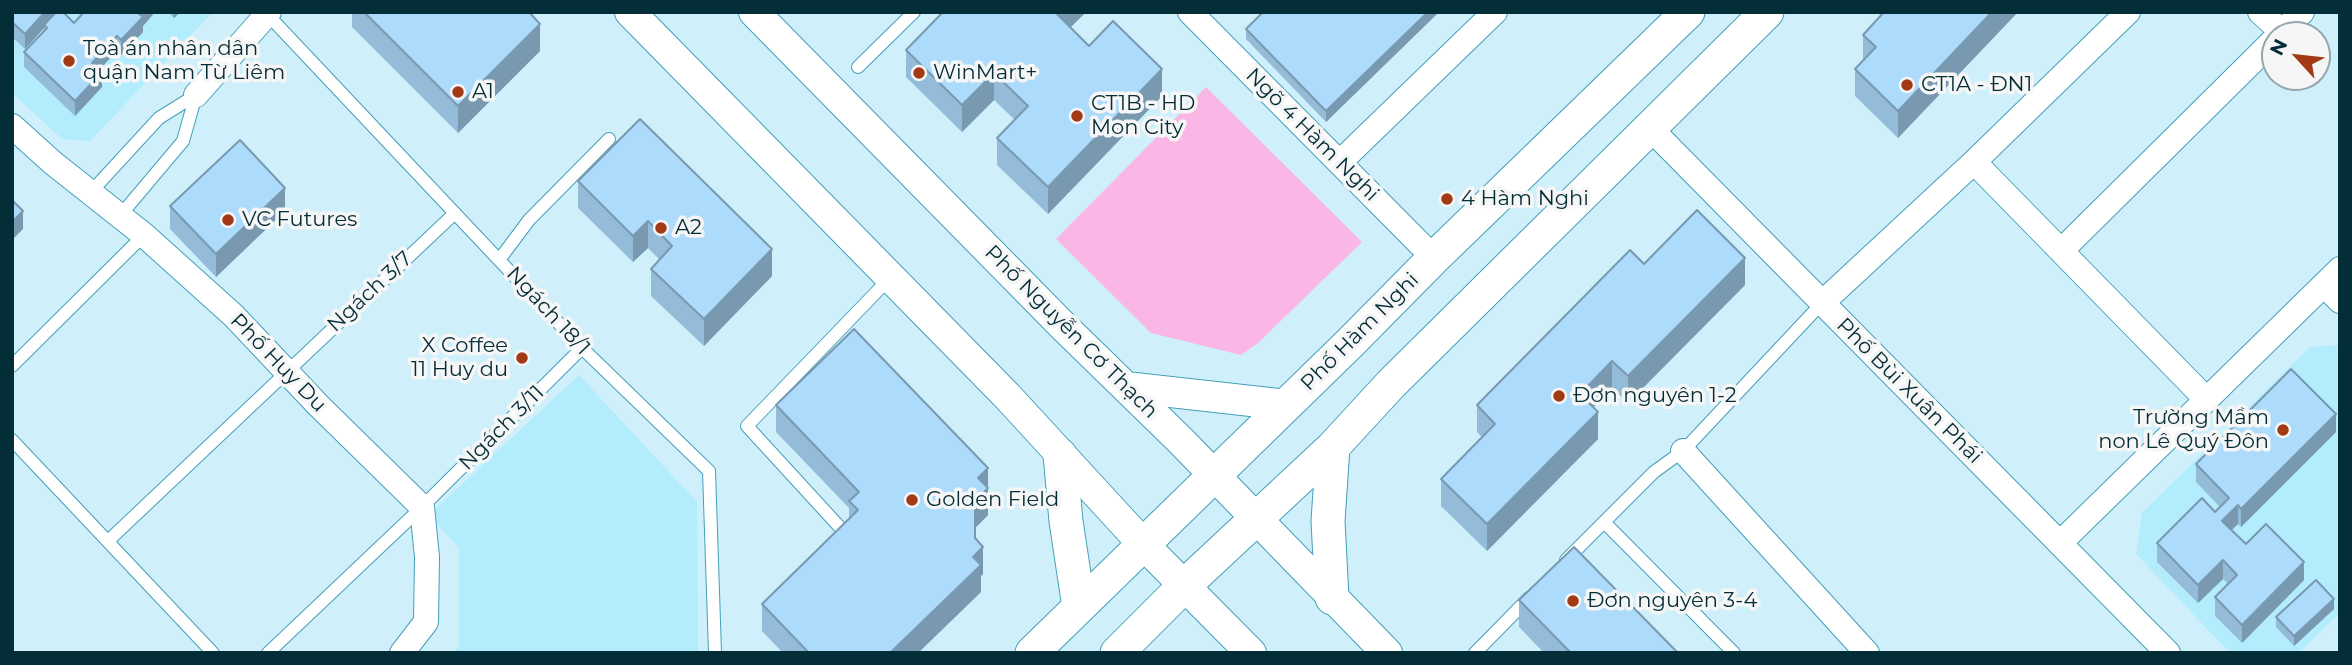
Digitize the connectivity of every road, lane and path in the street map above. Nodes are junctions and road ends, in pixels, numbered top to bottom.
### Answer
1 (630, 12) edge
2 (754, 12) edge
3 (914, 12) edge
4 (1495, 12) edge
5 (1688, 12) edge
6 (1767, 12) edge
7 (2127, 12) edge
8 (268, 13) edge
9 (1200, 16) edge
10 (2261, 52) edge
11 (858, 67) dead end
12 (196, 95) junction
13 (12, 126) edge
14 (1651, 129) junction
15 (609, 139) dead end
16 (1340, 162) junction
17 (1974, 162) junction
18 (90, 193) junction
19 (455, 213) junction
20 (119, 217) junction
21 (144, 235) junction
22 (2061, 251) junction
23 (1434, 258) junction
24 (499, 260) junction
25 (891, 278) junction
26 (2334, 285) edge
27 (1822, 303) junction
28 (582, 348) junction
29 (12, 366) edge
30 (286, 372) junction
31 (1126, 387) junction
32 (2206, 399) junction
33 (1287, 405) junction
34 (12, 440) edge
35 (1332, 447) junction
36 (1683, 451) junction
37 (1060, 455) junction
38 (1214, 475) junction
39 (422, 507) junction
40 (1256, 519) junction
41 (1604, 522) junction
42 (107, 541) junction
43 (2060, 543) junction
44 (1143, 544) junction
45 (827, 553) edge
46 (1558, 568) edge
47 (1184, 586) junction
48 (1540, 587) edge
49 (1332, 598) junction
50 (1079, 607) junction
51 (213, 653) edge
52 (268, 653) edge
53 (402, 653) edge
54 (715, 653) edge
55 (1032, 653) edge
56 (1117, 653) edge
57 (1251, 653) edge
58 (1387, 653) edge
59 (1475, 653) edge
60 (1734, 653) edge
61 (1867, 653) edge
62 (2168, 653) edge

1 - 25 street
2 - 31 street, Phố Nguyễn Cơ Thạch
3 - 11 lane
4 - 16 street
5 - 23 main road, Phố Hàm Nghi
6 - 14 main road
7 - 17 street
8 - 12 street
8 - 19 lane, Ngách 18/1
9 - 16 street, Ngõ 4 Hàm Nghi
10 - 22 street
12 - 18 lane
12 - 20 lane
13 - 18 street, Phố Huy Du
14 - 27 street, Phố Bùi Xuân Phái
14 - 35 main road
15 - 24 lane
16 - 23 street, Ngõ 4 Hàm Nghi
17 - 22 street
17 - 27 street
18 - 20 street, Phố Huy Du
19 - 24 lane, Ngách 18/1
19 - 30 lane, Ngách 3/7
20 - 21 street, Phố Huy Du
21 - 29 lane
21 - 30 street, Phố Huy Du
22 - 32 street
23 - 33 main road, Phố Hàm Nghi
24 - 28 lane, Ngách 18/1
25 - 37 street
25 - 45 lane
26 - 32 street
27 - 36 lane
27 - 43 street, Phố Bùi Xuân Phái
28 - 39 lane, Ngách 3/11
28 - 54 lane, Ngách 18/1
30 - 39 street, Phố Huy Du
30 - 42 lane, Ngách 3/7
31 - 33 street
31 - 38 street, Phố Nguyễn Cơ Thạch
32 - 43 street
33 - 38 main road, Phố Hàm Nghi
34 - 42 lane
35 - 40 main road
35 - 49 main road
36 - 41 lane
36 - 61 street
37 - 44 street
37 - 50 main road
38 - 40 street, Phố Nguyễn Cơ Thạch
38 - 44 main road, Phố Hàm Nghi
39 - 52 lane, Ngách 3/11
39 - 53 street
40 - 47 main road
40 - 49 street, Phố Nguyễn Cơ Thạch
41 - 46 lane
41 - 60 lane
42 - 51 lane
43 - 62 street, Phố Bùi Xuân Phái
44 - 47 street
44 - 50 main road, Phố Hàm Nghi
47 - 56 main road
47 - 57 street
48 - 59 lane
49 - 58 street, Phố Nguyễn Cơ Thạch
50 - 55 main road, Phố Hàm Nghi

